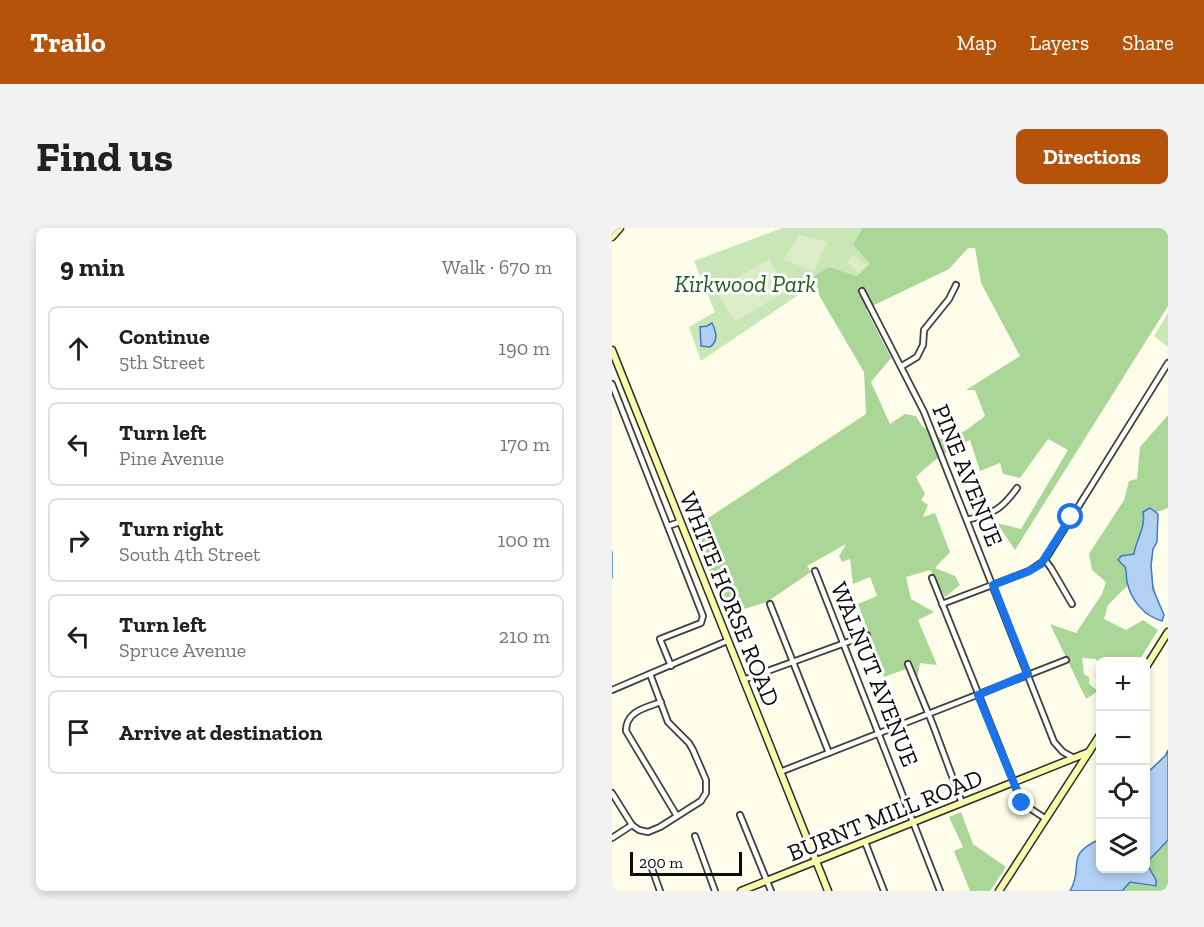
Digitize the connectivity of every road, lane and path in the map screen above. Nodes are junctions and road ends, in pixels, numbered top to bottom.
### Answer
1 (620, 228) edge
2 (612, 237) edge
3 (956, 285) dead end
4 (862, 291) dead end
5 (612, 350) edge
6 (1168, 363) edge
7 (902, 366) junction
8 (620, 370) junction
9 (612, 373) edge
10 (612, 384) edge
11 (1017, 488) dead end
12 (967, 520) junction
13 (680, 522) junction
14 (668, 526) junction
15 (1045, 560) junction
16 (815, 571) dead end
17 (932, 578) dead end
18 (993, 585) junction
19 (770, 604) dead end
20 (942, 604) junction
21 (1072, 604) dead end
22 (1168, 632) edge
23 (867, 635) dead end
24 (727, 641) junction
25 (843, 644) junction
26 (1066, 660) dead end
27 (1150, 661) edge
28 (794, 662) junction
29 (908, 664) dead end
30 (671, 666) junction
31 (650, 674) junction
32 (1028, 674) junction
33 (743, 680) junction
34 (612, 690) edge
35 (978, 695) junction
36 (661, 702) junction
37 (929, 714) junction
38 (880, 733) junction
39 (1096, 742) edge
40 (1089, 752) junction
41 (829, 753) junction
42 (1075, 758) junction
43 (780, 772) junction
44 (1012, 783) junction
45 (612, 793) edge
46 (962, 803) junction
47 (677, 816) junction
48 (740, 816) dead end
49 (1046, 819) junction
50 (914, 821) junction
51 (632, 825) junction
52 (695, 836) dead end
53 (612, 838) edge
54 (865, 842) junction
55 (816, 861) junction
56 (650, 863) dead end
57 (768, 881) junction
58 (660, 891) edge
59 (715, 891) edge
60 (741, 891) edge
61 (771, 891) edge
62 (828, 891) edge
63 (884, 891) edge
64 (940, 891) edge
65 (999, 891) edge

1 - 2 main road
3 - 7 street
4 - 7 street, PINE AVENUE
5 - 8 main road, WHITE HORSE ROAD
6 - 15 street
7 - 12 street, PINE AVENUE
8 - 9 street
8 - 13 main road, WHITE HORSE ROAD
10 - 14 street
11 - 12 street
12 - 18 street, PINE AVENUE
13 - 14 street
13 - 24 main road, WHITE HORSE ROAD
14 - 30 street
15 - 18 street
15 - 21 street
16 - 25 street, WALNUT AVENUE
17 - 20 street
18 - 20 street
18 - 32 street, PINE AVENUE
19 - 28 street
20 - 35 street
22 - 27 main road
23 - 25 street
24 - 30 street
24 - 33 main road, WHITE HORSE ROAD
25 - 28 street
25 - 38 street, WALNUT AVENUE
26 - 32 street
28 - 33 street
28 - 41 street
29 - 37 street
30 - 31 street
31 - 34 street
31 - 36 street
32 - 35 street
32 - 42 street, PINE AVENUE
33 - 43 main road, WHITE HORSE ROAD
35 - 37 street
35 - 44 street
36 - 47 street
36 - 47 street
37 - 38 street
37 - 46 street
38 - 41 street
38 - 50 street, WALNUT AVENUE
39 - 40 main road
40 - 42 main road, BURNT MILL ROAD
40 - 49 main road
41 - 43 street
42 - 44 main road, BURNT MILL ROAD
43 - 55 main road, WHITE HORSE ROAD
44 - 46 main road, BURNT MILL ROAD
44 - 49 street
45 - 51 street
46 - 50 main road, BURNT MILL ROAD
47 - 51 street
48 - 57 street
49 - 65 main road
50 - 54 main road, BURNT MILL ROAD
50 - 64 street, WALNUT AVENUE
51 - 53 street
52 - 59 street
54 - 55 main road, BURNT MILL ROAD
54 - 63 street
55 - 57 main road, BURNT MILL ROAD
55 - 62 main road, WHITE HORSE ROAD
56 - 58 street
57 - 60 main road, BURNT MILL ROAD
57 - 61 street

